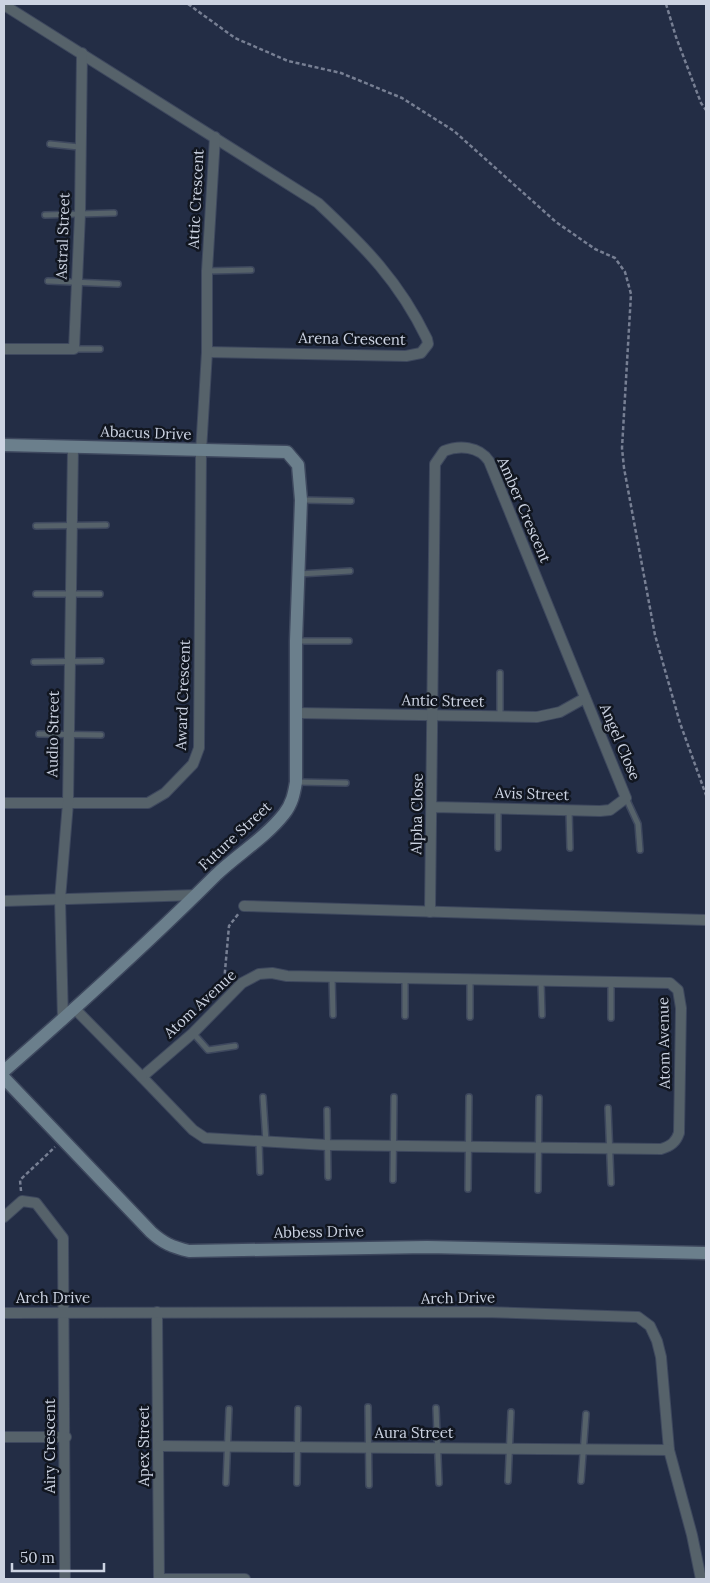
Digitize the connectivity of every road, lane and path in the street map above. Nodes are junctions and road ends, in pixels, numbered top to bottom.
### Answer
1 (188, 4) edge
2 (666, 4) edge
3 (4, 5) edge
4 (82, 53) junction
5 (706, 110) edge
6 (214, 136) junction
7 (50, 144) dead end
8 (79, 147) junction
9 (114, 213) dead end
10 (80, 214) junction
11 (44, 216) dead end
12 (251, 270) dead end
13 (207, 271) junction
14 (48, 282) dead end
15 (76, 282) junction
16 (118, 284) dead end
17 (4, 349) edge
18 (74, 349) junction
19 (100, 350) dead end
20 (207, 352) junction
21 (4, 445) edge
22 (73, 447) junction
23 (201, 451) junction
24 (287, 452) joint
25 (301, 500) junction
26 (351, 501) dead end
27 (73, 525) junction
28 (106, 525) dead end
29 (36, 526) dead end
30 (350, 571) dead end
31 (299, 574) junction
32 (36, 594) dead end
33 (100, 594) dead end
34 (70, 595) junction
35 (296, 640) junction
36 (349, 641) dead end
37 (101, 661) dead end
38 (34, 662) dead end
39 (69, 662) junction
40 (500, 673) dead end
41 (585, 698) junction
42 (296, 713) junction
43 (434, 716) junction
44 (500, 717) junction
45 (39, 734) dead end
46 (68, 734) junction
47 (101, 735) dead end
48 (296, 782) junction
49 (346, 783) dead end
50 (706, 795) edge
51 (626, 798) junction
52 (4, 803) edge
53 (68, 803) junction
54 (433, 807) junction
55 (498, 808) junction
56 (569, 810) junction
57 (498, 848) dead end
58 (570, 848) dead end
59 (640, 850) dead end
60 (197, 895) junction
61 (60, 899) junction
62 (4, 901) edge
63 (244, 906) joint
64 (430, 912) junction
65 (706, 920) edge
66 (332, 976) junction
67 (405, 979) junction
68 (470, 981) junction
69 (541, 982) junction
70 (611, 982) junction
71 (231, 994) junction
72 (75, 1009) junction
73 (542, 1015) dead end
74 (333, 1016) dead end
75 (405, 1016) dead end
76 (470, 1017) dead end
77 (611, 1018) dead end
78 (62, 1020) junction
79 (193, 1033) junction
80 (235, 1046) dead end
81 (4, 1071) edge
82 (142, 1077) junction
83 (4, 1078) edge
84 (263, 1097) dead end
85 (394, 1097) dead end
86 (469, 1097) dead end
87 (539, 1098) dead end
88 (608, 1108) dead end
89 (327, 1110) dead end
90 (63, 1139) junction
91 (262, 1142) junction
92 (394, 1144) junction
93 (327, 1145) junction
94 (468, 1146) junction
95 (538, 1147) junction
96 (608, 1147) junction
97 (260, 1172) dead end
98 (328, 1177) dead end
99 (393, 1180) dead end
100 (611, 1183) dead end
101 (468, 1189) dead end
102 (538, 1190) dead end
103 (22, 1201) junction
104 (4, 1218) edge
105 (706, 1253) edge
106 (4, 1312) edge
107 (157, 1312) junction
108 (65, 1313) junction
109 (368, 1408) dead end
110 (436, 1408) dead end
111 (229, 1409) dead end
112 (298, 1409) dead end
113 (510, 1412) dead end
114 (586, 1414) dead end
115 (4, 1437) edge
116 (66, 1437) junction
117 (159, 1446) junction
118 (297, 1447) junction
119 (226, 1448) junction
120 (368, 1448) junction
121 (438, 1448) junction
122 (509, 1448) junction
123 (583, 1450) junction
124 (669, 1450) junction
125 (508, 1481) dead end
126 (581, 1481) dead end
127 (226, 1483) dead end
128 (297, 1483) dead end
129 (439, 1483) dead end
130 (369, 1485) dead end
131 (65, 1579) edge
132 (159, 1579) edge
133 (245, 1579) edge
134 (701, 1579) edge

1 - 50 path
2 - 5 path
3 - 4 street, Attic Crescent
4 - 6 street, Attic Crescent
4 - 8 street, Astral Street
6 - 13 street, Attic Crescent
6 - 20 street, Arena Crescent
7 - 8 lane
8 - 10 street, Astral Street
9 - 10 lane
10 - 11 lane
10 - 15 street, Astral Street
12 - 13 lane
13 - 20 street, Attic Crescent
14 - 15 lane
15 - 16 lane
15 - 18 street, Astral Street
17 - 18 street
18 - 19 lane
20 - 23 street, Attic Crescent
21 - 22 street, Abacus Drive
22 - 23 street, Abacus Drive
22 - 27 street, Audio Street
23 - 24 street, Abacus Drive
23 - 53 street, Award Crescent
24 - 25 street, Future Street
25 - 26 lane
25 - 31 street, Future Street
27 - 28 lane
27 - 29 lane
27 - 34 street, Audio Street
30 - 31 lane
31 - 35 street, Future Street
32 - 34 lane
33 - 34 lane
34 - 39 street, Audio Street
35 - 36 lane
35 - 42 street, Future Street
37 - 39 lane
38 - 39 lane
39 - 46 street, Audio Street
40 - 44 lane
41 - 43 street, Amber Crescent
41 - 44 street, Antic Street
41 - 51 street, Angel Close
42 - 43 street, Antic Street
42 - 48 street, Future Street
43 - 44 street, Antic Street
43 - 54 street, Alpha Close
45 - 46 lane
46 - 47 lane
46 - 53 street, Audio Street
48 - 49 lane
48 - 60 street, Future Street
51 - 56 street, Avis Street
51 - 59 lane
52 - 53 street, Award Crescent
53 - 61 street, Audio Street
54 - 55 street, Avis Street
54 - 64 street, Alpha Close
55 - 56 street, Avis Street
55 - 57 lane
56 - 58 lane
60 - 61 street
60 - 72 street, Future Street
61 - 62 street
61 - 78 street, Audio Street
63 - 64 street
63 - 71 path
64 - 65 street
66 - 67 street, Atom Avenue
66 - 71 street, Atom Avenue
66 - 74 lane
67 - 68 street, Atom Avenue
67 - 75 lane
68 - 69 street, Atom Avenue
68 - 76 lane
69 - 70 street, Atom Avenue
69 - 73 lane
70 - 77 lane
70 - 96 street, Atom Avenue
71 - 79 street, Atom Avenue
72 - 78 street, Future Street
72 - 82 street
78 - 81 street, Future Street
79 - 80 lane
79 - 82 street, Atom Avenue
82 - 91 street, Atom Avenue
83 - 90 street, Abbess Drive
84 - 91 lane
85 - 92 lane
86 - 94 lane
87 - 95 lane
88 - 96 lane
89 - 93 lane
90 - 103 path
90 - 105 street, Abbess Drive
91 - 93 street, Atom Avenue
91 - 97 lane
92 - 93 street, Atom Avenue
92 - 94 street, Atom Avenue
92 - 99 lane
93 - 98 lane
94 - 95 street, Atom Avenue
94 - 101 lane
95 - 96 street, Atom Avenue
95 - 102 lane
96 - 100 lane
103 - 104 street
103 - 108 street, Airy Crescent
106 - 108 street, Arch Drive
107 - 108 street, Arch Drive
107 - 117 street, Apex Street
107 - 124 street, Arch Drive
108 - 116 street, Airy Crescent
109 - 120 lane
110 - 121 lane
111 - 119 lane
112 - 118 lane
113 - 122 lane
114 - 123 lane
115 - 116 street
116 - 131 street, Airy Crescent
117 - 119 street, Aura Street
117 - 132 street, Apex Street
118 - 119 street, Aura Street
118 - 120 street, Aura Street
118 - 128 lane
119 - 127 lane
120 - 121 street, Aura Street
120 - 130 lane
121 - 122 street, Aura Street
121 - 129 lane
122 - 123 street, Aura Street
122 - 125 lane
123 - 124 street, Aura Street
123 - 126 lane
124 - 134 street, Arch Drive
132 - 133 street

